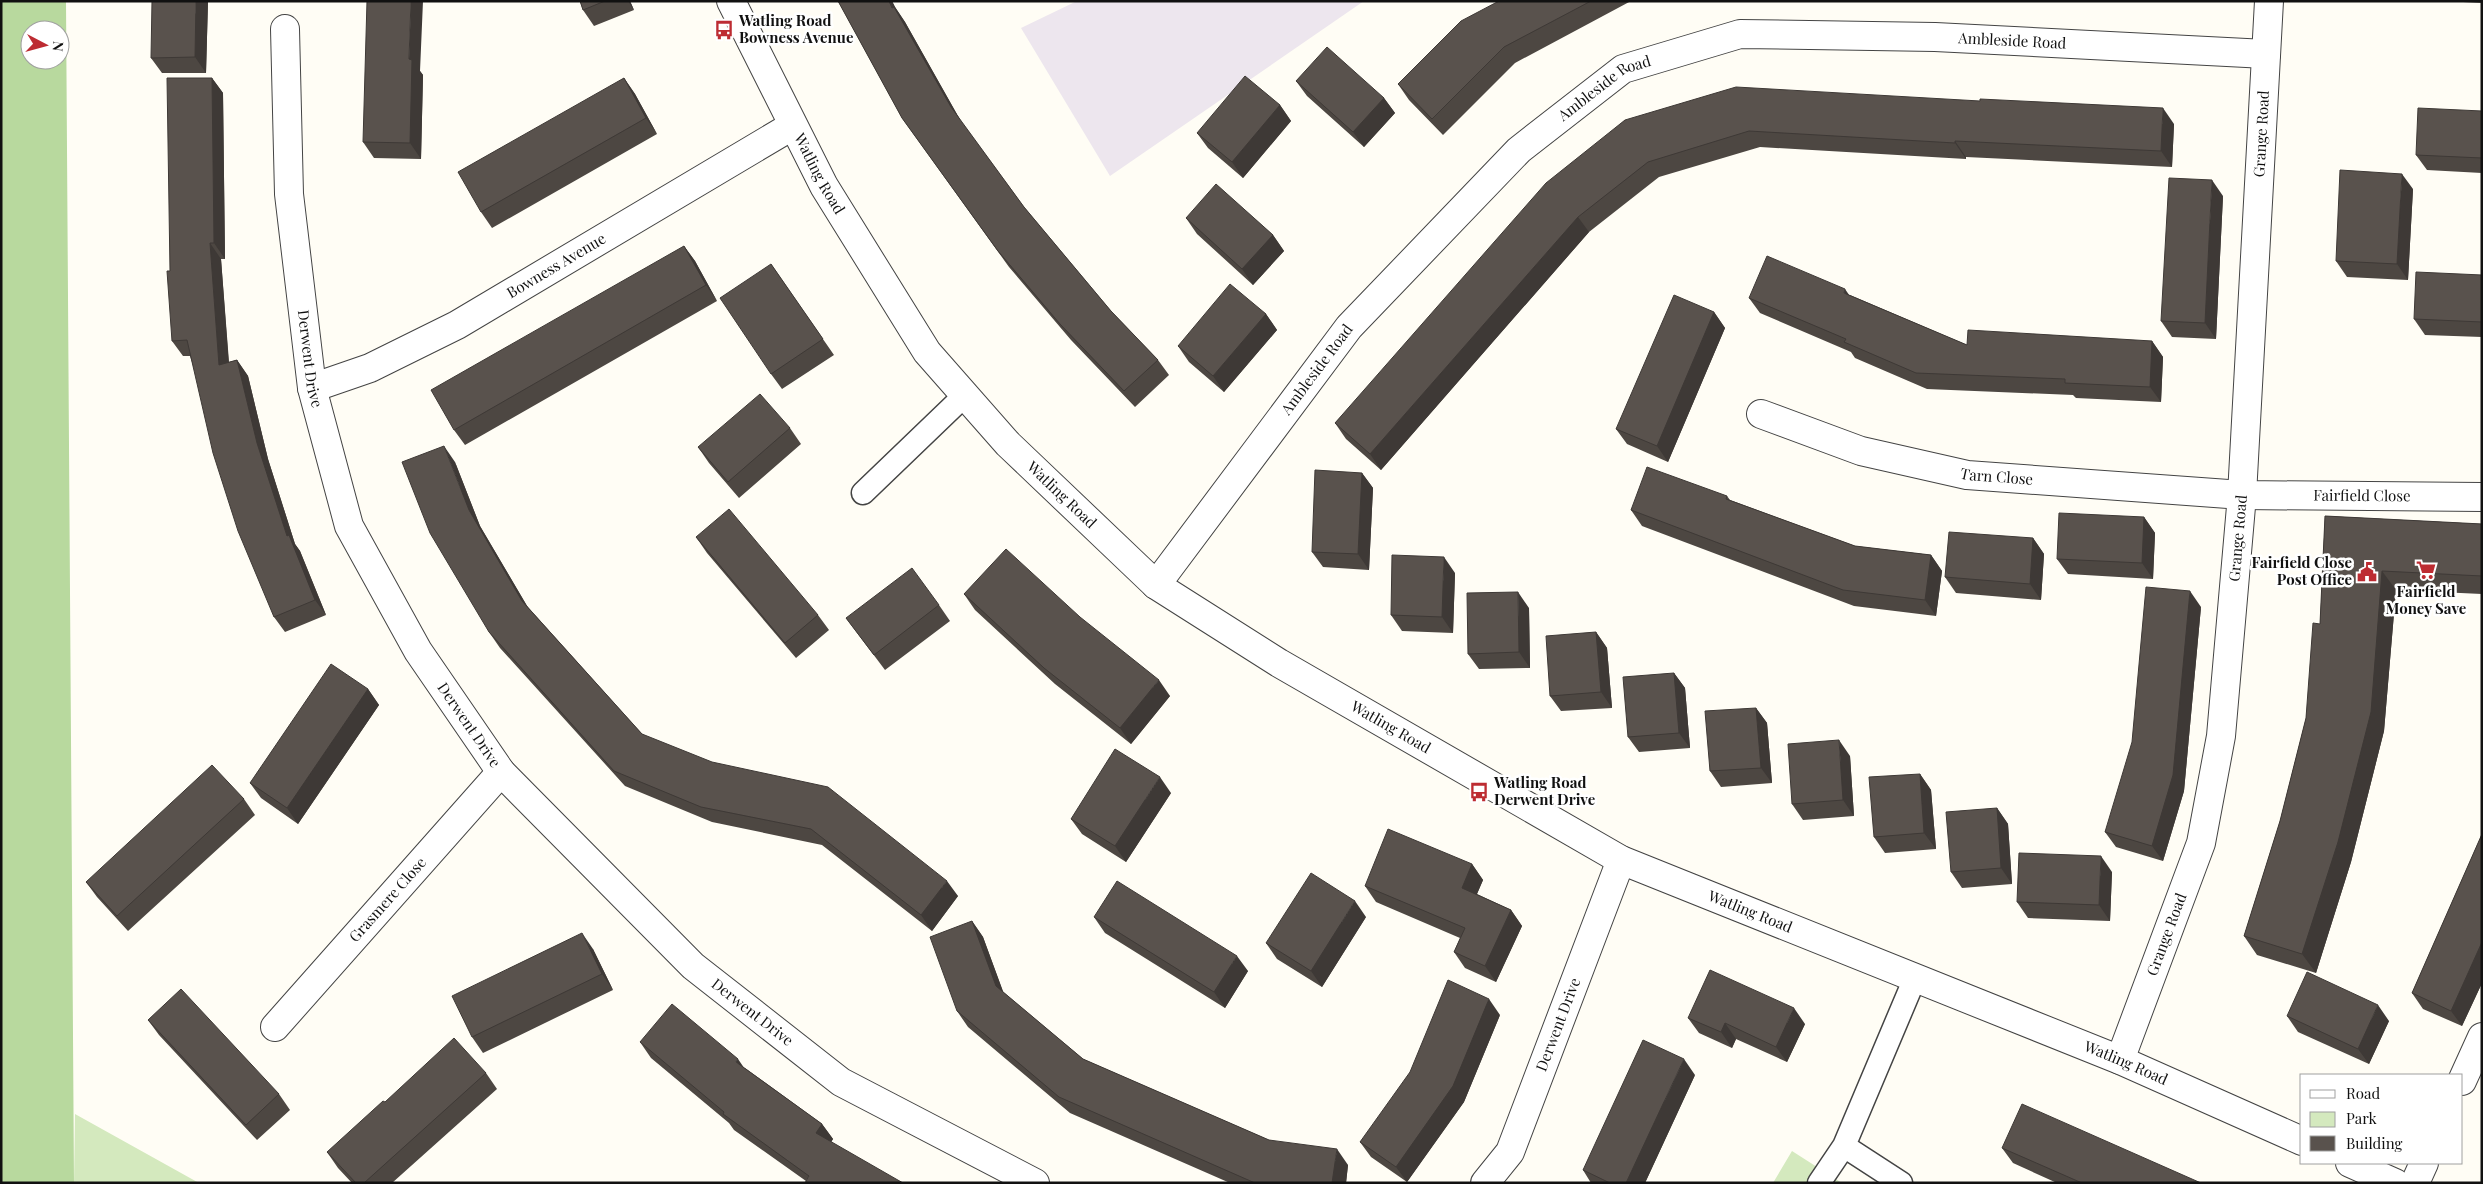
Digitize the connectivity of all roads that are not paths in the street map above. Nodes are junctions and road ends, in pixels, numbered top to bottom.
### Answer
1 (731, 1) edge
2 (2269, 1) edge
3 (285, 29) dead end
4 (2266, 54) junction
5 (792, 126) junction
6 (312, 388) junction
7 (964, 395) junction
8 (1761, 414) dead end
9 (863, 493) dead end
10 (2242, 495) junction
11 (2482, 497) edge
12 (1156, 585) junction
13 (501, 772) junction
14 (1621, 860) junction
15 (1915, 978) junction
16 (275, 1027) dead end
17 (2482, 1037) edge
18 (2120, 1060) junction
19 (2463, 1079) edge
20 (2300, 1140) edge
21 (1844, 1146) junction
22 (2352, 1164) edge
23 (2424, 1164) edge
24 (1035, 1183) edge
25 (1485, 1183) edge
26 (1819, 1183) edge
27 (1901, 1183) edge
28 (2395, 1183) edge
29 (2415, 1183) edge

1 - 5 street, Watling Road
2 - 4 street, Grange Road
3 - 6 street, Derwent Drive
4 - 10 street, Grange Road
4 - 12 street, Ambleside Road
5 - 6 street, Bowness Avenue
5 - 7 street, Watling Road
6 - 13 street, Derwent Drive
7 - 9 lane
7 - 12 street, Watling Road
8 - 10 street, Tarn Close
10 - 11 street, Fairfield Close
10 - 18 street, Grange Road
12 - 14 street, Watling Road
13 - 16 street, Grasmere Close
13 - 24 street, Derwent Drive
14 - 15 street, Watling Road
14 - 25 street, Derwent Drive
15 - 18 street, Watling Road
15 - 21 lane
17 - 19 street
18 - 20 street, Watling Road
21 - 26 lane
21 - 27 lane
22 - 28 street
23 - 29 street

